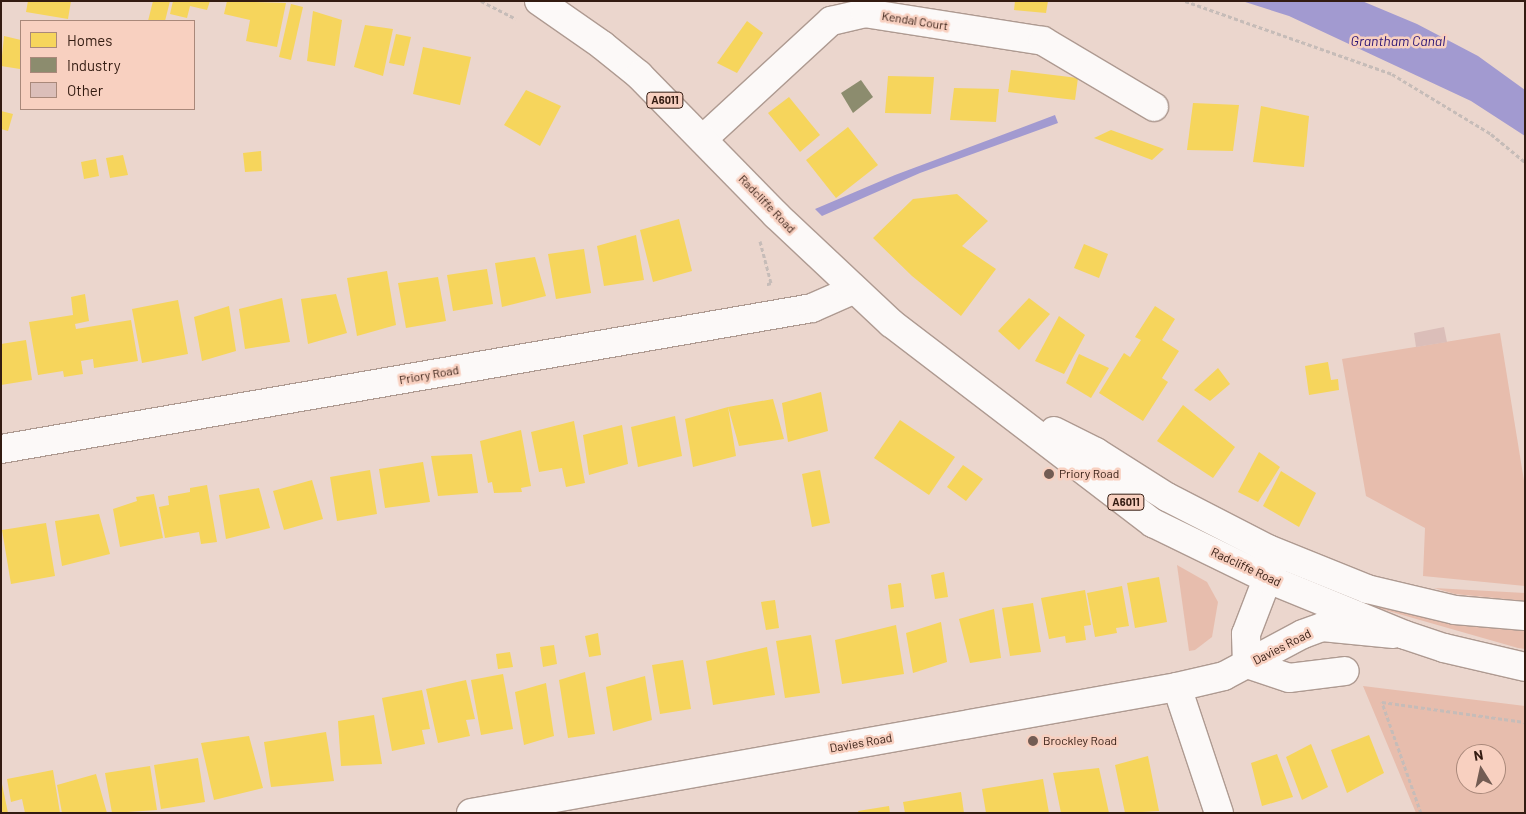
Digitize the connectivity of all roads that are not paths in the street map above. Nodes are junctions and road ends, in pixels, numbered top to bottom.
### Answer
1 (539, 1) edge
2 (1154, 107) dead end
3 (704, 138) junction
4 (853, 290) junction
5 (998, 404) junction
6 (1, 449) edge
7 (1277, 553) junction
8 (1266, 578) junction
9 (1525, 616) edge
10 (1405, 634) junction
11 (1247, 664) junction
12 (1525, 667) edge
13 (1345, 671) dead end
14 (1177, 687) junction
15 (471, 813) edge
16 (1219, 813) edge

1 - 3 main road, Radcliffe Road / A6011
2 - 3 main road, Kendal Court
3 - 4 main road, Radcliffe Road / A6011
4 - 5 main road, Radcliffe Road / A6011
4 - 6 main road, Priory Road
5 - 7 main road, Radcliffe Road / A6011
5 - 8 main road, Radcliffe Road / A6011
7 - 8 main road, Davies Road
7 - 9 main road, Radcliffe Road / A6011
8 - 10 main road, Radcliffe Road / A6011
8 - 11 main road, Davies Road
10 - 11 main road, Davies Road
10 - 12 main road, Radcliffe Road / A6011
11 - 13 main road
11 - 14 main road, Davies Road
14 - 15 main road, Davies Road
14 - 16 main road

